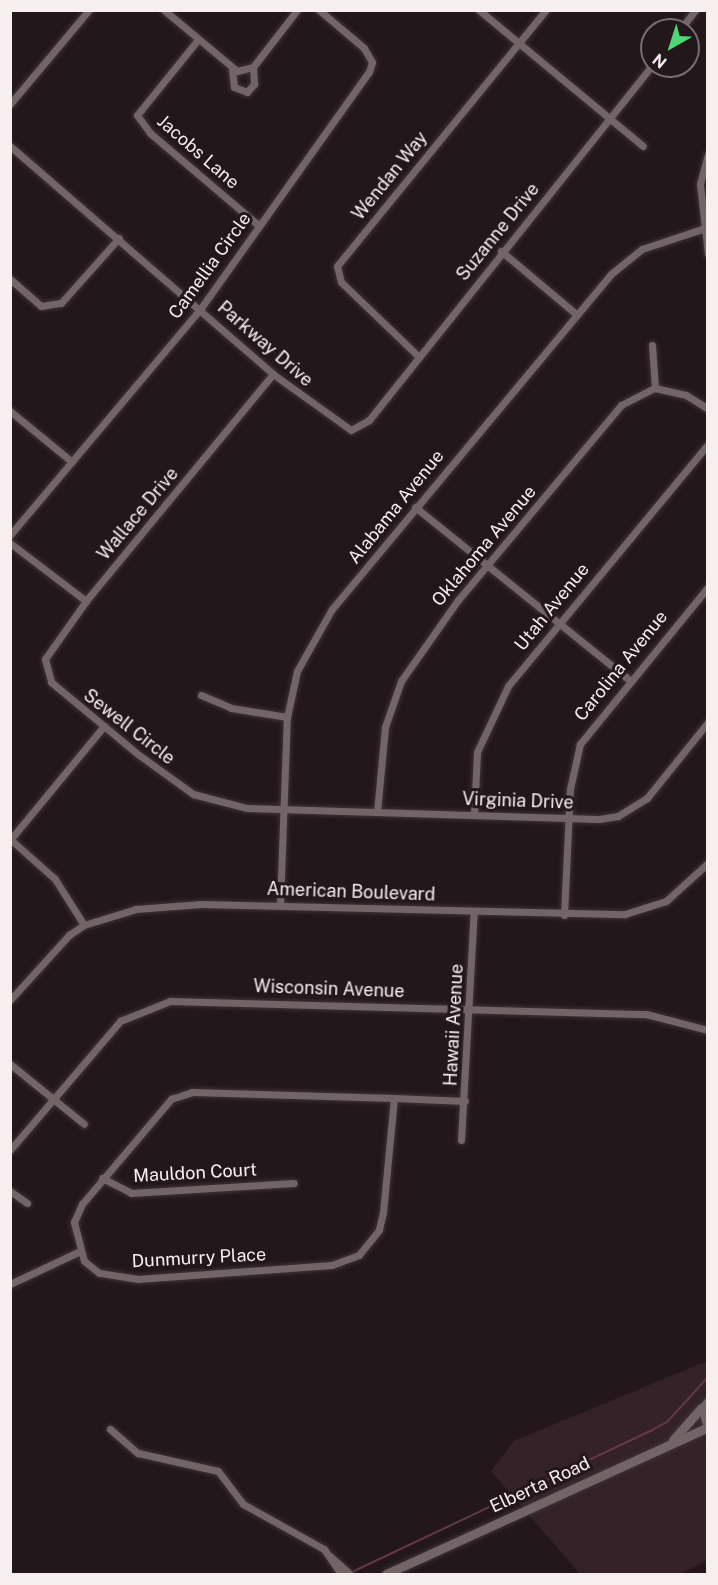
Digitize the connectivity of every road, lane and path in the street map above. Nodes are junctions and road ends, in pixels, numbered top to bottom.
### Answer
1 (89, 10) edge
2 (164, 10) edge
3 (297, 10) edge
4 (319, 10) edge
5 (479, 10) edge
6 (546, 10) edge
7 (196, 42) junction
8 (519, 43) junction
9 (253, 67) junction
10 (232, 70) junction
11 (642, 78) edge
12 (10, 104) edge
13 (608, 120) junction
14 (10, 146) edge
15 (643, 146) dead end
16 (708, 154) edge
17 (258, 225) junction
18 (706, 227) edge
19 (119, 238) junction
20 (501, 252) junction
21 (708, 254) edge
22 (10, 279) edge
23 (201, 308) junction
24 (576, 314) junction
25 (652, 345) dead end
26 (417, 355) junction
27 (273, 374) junction
28 (655, 388) junction
29 (708, 409) edge
30 (10, 411) edge
31 (369, 420) joint
32 (708, 444) edge
33 (72, 462) junction
34 (415, 507) junction
35 (10, 536) edge
36 (10, 543) edge
37 (488, 565) junction
38 (708, 587) edge
39 (86, 601) junction
40 (558, 623) junction
41 (628, 679) junction
42 (201, 695) dead end
43 (287, 717) junction
44 (708, 722) edge
45 (104, 726) junction
46 (285, 806) junction
47 (377, 812) junction
48 (474, 813) junction
49 (569, 818) junction
50 (11, 839) edge
51 (708, 863) edge
52 (280, 905) junction
53 (474, 911) junction
54 (564, 915) junction
55 (84, 925) junction
56 (10, 1000) edge
57 (471, 1008) junction
58 (708, 1030) edge
59 (10, 1064) edge
60 (394, 1098) junction
61 (52, 1099) junction
62 (465, 1101) junction
63 (84, 1124) dead end
64 (461, 1140) dead end
65 (10, 1150) edge
66 (102, 1178) junction
67 (294, 1183) dead end
68 (10, 1191) edge
69 (27, 1203) dead end
70 (80, 1251) junction
71 (10, 1284) edge
72 (704, 1404) edge
73 (707, 1428) edge
74 (110, 1429) dead end
75 (672, 1441) junction
76 (330, 1556) junction
77 (341, 1575) edge
78 (350, 1575) edge
79 (386, 1575) edge

1 - 12 street
2 - 7 street
3 - 9 street
4 - 17 street, Camellia Circle
5 - 8 street
6 - 8 street, Wendan Way
7 - 10 street
7 - 17 street, Jacobs Lane
8 - 13 street
8 - 26 street, Wendan Way
9 - 10 street
9 - 10 street
11 - 13 street, Suzanne Drive
13 - 15 street
13 - 20 street, Suzanne Drive
14 - 19 street, Parkway Drive
16 - 18 street
17 - 23 street, Camellia Circle
18 - 21 street
18 - 24 street, Alabama Avenue
19 - 22 street
19 - 23 street, Parkway Drive
20 - 24 street
20 - 26 street, Suzanne Drive
23 - 27 street, Parkway Drive
23 - 33 street, Camellia Circle
24 - 34 street, Alabama Avenue
25 - 28 street
26 - 31 street, Suzanne Drive
27 - 31 street, Parkway Drive
27 - 39 street, Wallace Drive
28 - 29 street
28 - 37 street, Oklahoma Avenue
30 - 33 street
32 - 40 street, Utah Avenue
33 - 35 street, Camellia Circle
34 - 37 street
34 - 43 street, Alabama Avenue
36 - 39 street
37 - 40 street
37 - 47 street, Oklahoma Avenue
38 - 41 street, Carolina Avenue
39 - 45 street, Sewell Circle
40 - 41 street
40 - 48 street, Utah Avenue
41 - 49 street, Carolina Avenue
42 - 43 street
43 - 46 street, Alabama Avenue
44 - 49 street, Virginia Drive
45 - 46 street, Sewell Circle
45 - 50 street
46 - 47 street, Virginia Drive
46 - 52 street, Alabama Avenue
47 - 48 street, Virginia Drive
48 - 49 street, Virginia Drive
49 - 54 street, Carolina Avenue
50 - 55 street
51 - 54 street, American Boulevard
52 - 53 street, American Boulevard
52 - 55 street, American Boulevard
53 - 54 street, American Boulevard
53 - 57 street, Hawaii Avenue
55 - 56 street, American Boulevard
57 - 58 street, Wisconsin Avenue
57 - 61 street, Wisconsin Avenue
57 - 62 street, Hawaii Avenue
59 - 61 street
60 - 62 street
60 - 66 street
60 - 70 street, Dunmurry Place
61 - 63 street
61 - 65 street, Wisconsin Avenue
62 - 64 street, Hawaii Avenue
66 - 67 street, Mauldon Court
66 - 70 street
68 - 69 street
70 - 71 street
72 - 73 street
72 - 75 street
73 - 75 street, Elberta Road
74 - 76 street
75 - 79 street, Elberta Road
76 - 77 street
76 - 78 street

